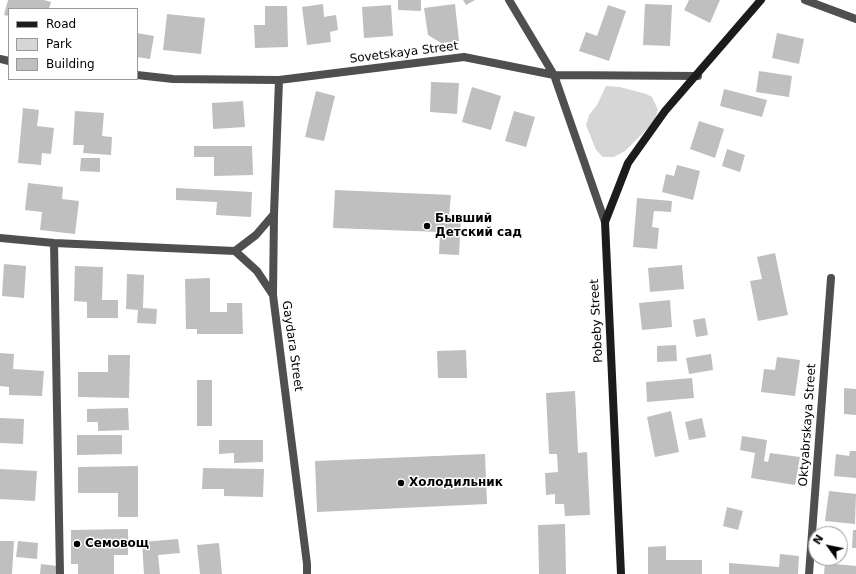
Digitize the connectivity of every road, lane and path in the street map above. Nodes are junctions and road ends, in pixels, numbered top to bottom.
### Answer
1 (509, 0) edge
2 (762, 0) edge
3 (805, 0) edge
4 (856, 19) edge
5 (138, 75) edge
6 (554, 75) junction
7 (698, 76) junction
8 (280, 80) junction
9 (274, 214) junction
10 (605, 222) junction
11 (0, 238) edge
12 (54, 243) junction
13 (235, 251) junction
14 (831, 278) dead end
15 (273, 295) junction
16 (60, 574) edge
17 (306, 574) edge
18 (621, 574) edge
19 (809, 574) edge

1 - 6 street, Pobeby Street
2 - 7 street
3 - 4 street
5 - 8 street, Sovetskaya Street
6 - 7 street, Sovetskaya Street
6 - 8 street, Sovetskaya Street
6 - 10 street, Pobeby Street
7 - 10 street
8 - 9 street
9 - 13 street
9 - 15 street
10 - 18 street, Pobeby Street
11 - 12 street
12 - 13 street
12 - 16 street
13 - 15 street, Gaydara Street
14 - 19 street, Oktyabrskaya Street
15 - 17 street, Gaydara Street

